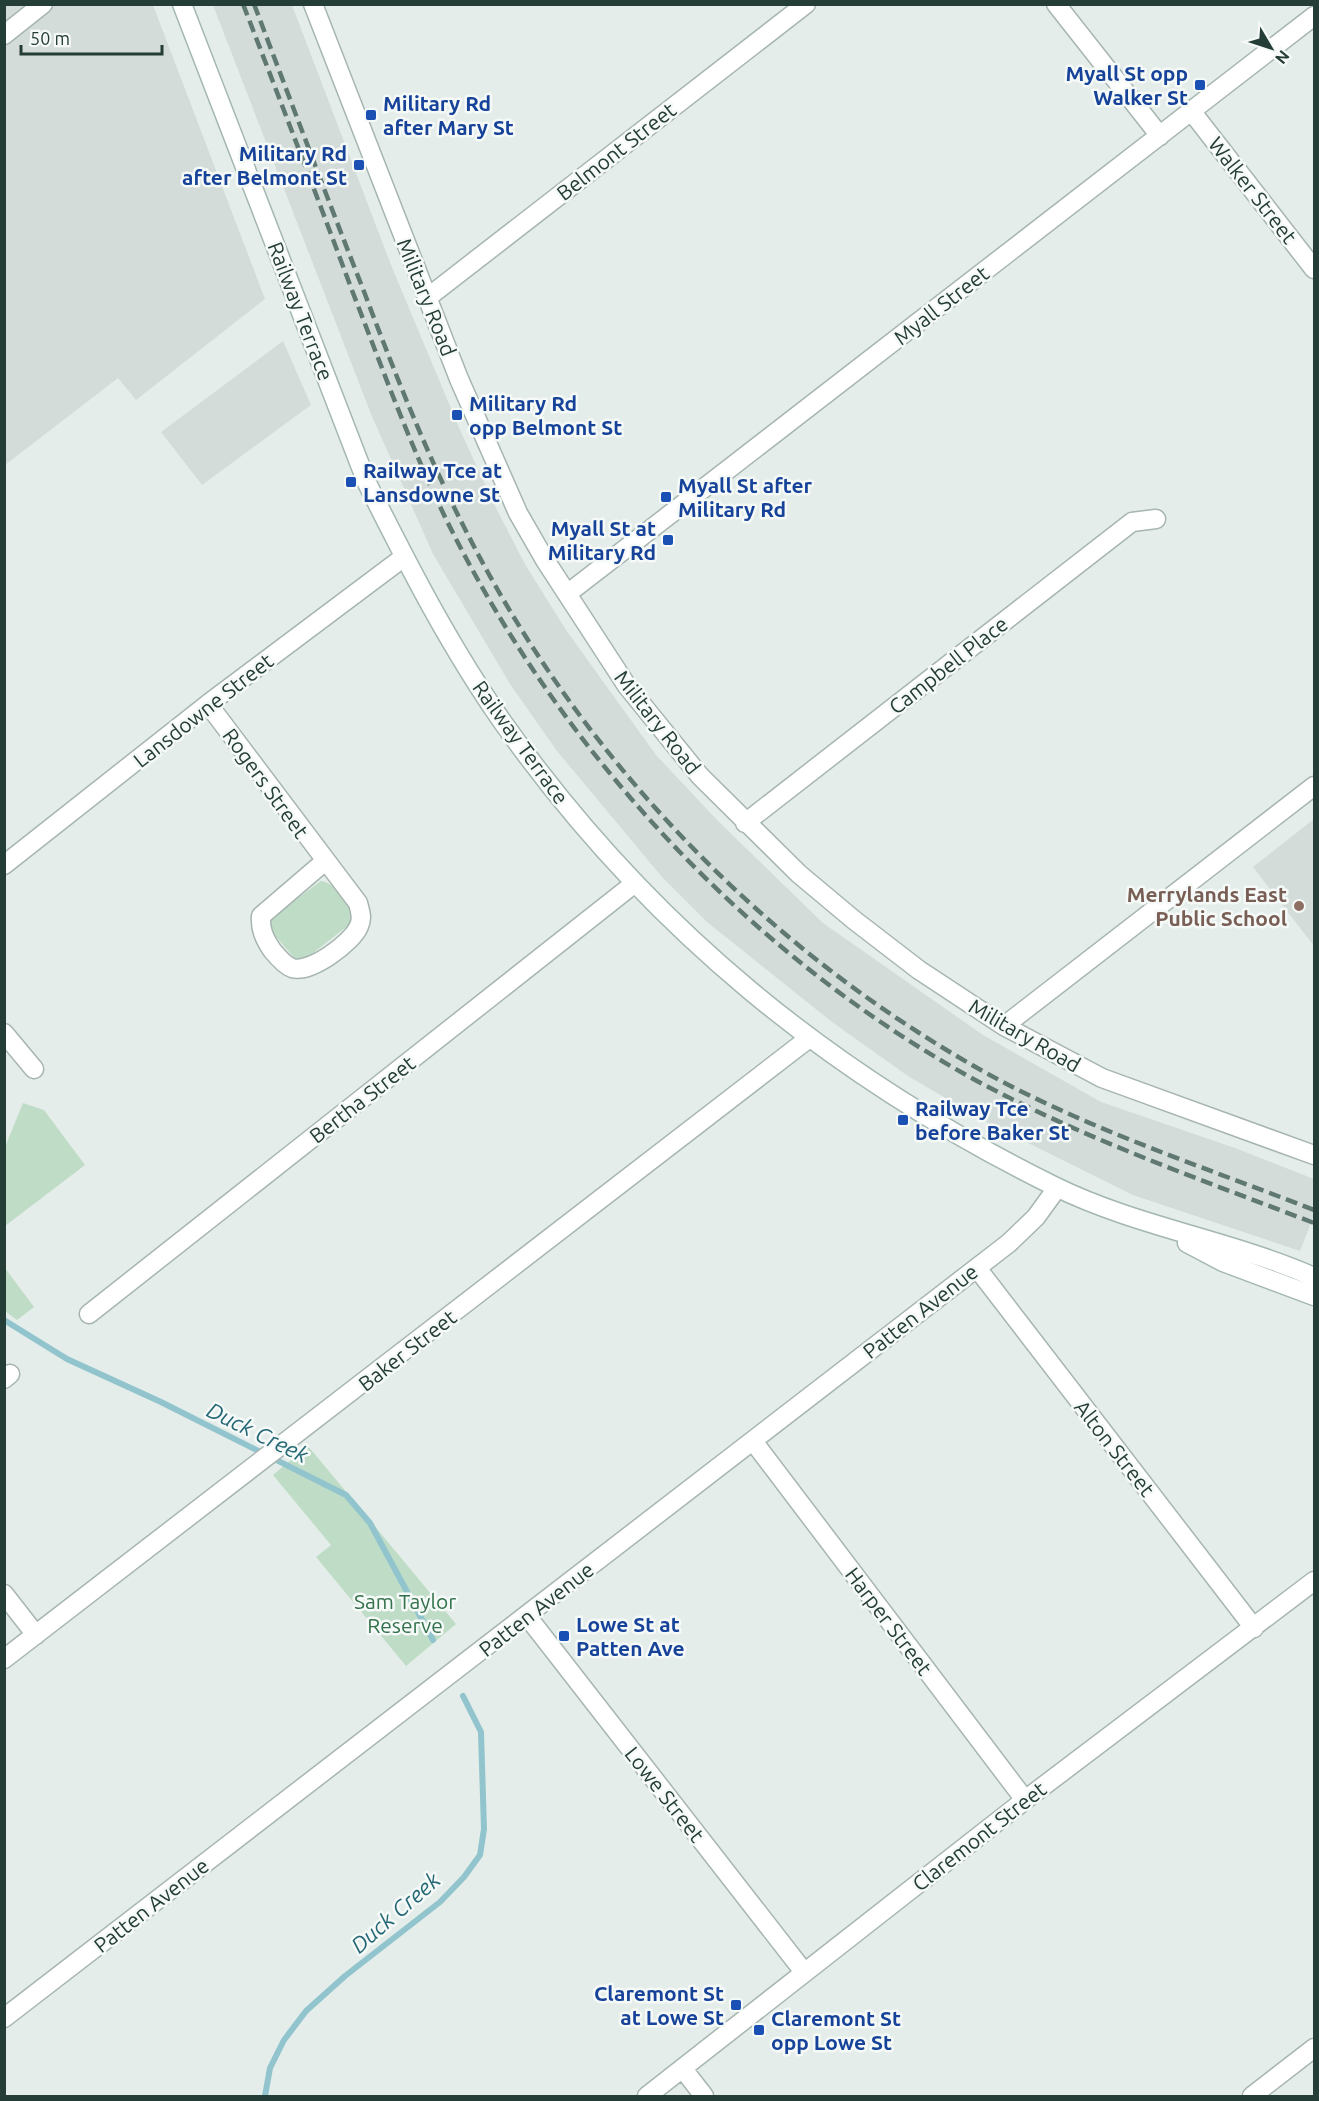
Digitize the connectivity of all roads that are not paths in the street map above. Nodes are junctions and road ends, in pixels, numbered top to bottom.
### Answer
1 (43, 4) edge
2 (182, 4) edge
3 (313, 4) edge
4 (806, 4) edge
5 (1056, 4) edge
6 (1314, 16) edge
7 (4, 35) edge
8 (1192, 112) junction
9 (1160, 136) junction
10 (1314, 268) edge
11 (427, 298) junction
12 (1156, 519) dead end
13 (404, 557) junction
14 (567, 594) junction
15 (208, 704) junction
16 (1314, 786) edge
17 (745, 823) junction
18 (324, 862) junction
19 (4, 865) edge
20 (635, 883) junction
21 (1004, 1026) junction
22 (4, 1033) edge
23 (808, 1039) junction
24 (34, 1069) dead end
25 (1314, 1155) edge
26 (1057, 1188) junction
27 (1159, 1228) junction
28 (977, 1268) junction
29 (1314, 1277) edge
30 (1314, 1296) edge
31 (89, 1314) dead end
32 (753, 1441) junction
33 (1314, 1581) edge
34 (4, 1594) edge
35 (527, 1616) junction
36 (1254, 1628) junction
37 (36, 1635) junction
38 (4, 1659) edge
39 (1025, 1800) junction
40 (804, 1972) junction
41 (4, 2018) edge
42 (1314, 2048) edge
43 (683, 2069) junction
44 (647, 2097) edge
45 (704, 2097) edge
46 (1252, 2097) edge

1 - 7 street
2 - 13 street, Railway Terrace
3 - 11 street, Military Road
4 - 11 street, Belmont Street
5 - 9 street
6 - 8 street, Myall Street
8 - 9 street, Myall Street
8 - 10 street, Walker Street
9 - 14 street, Myall Street
11 - 14 street, Military Road
12 - 17 street, Campbell Place
13 - 15 street, Lansdowne Street
13 - 20 street, Railway Terrace
14 - 17 street, Military Road
15 - 18 street, Rogers Street
15 - 19 street, Lansdowne Street
16 - 21 street
17 - 21 street, Military Road
18 - 18 street, Rogers Street
20 - 23 street, Railway Terrace
20 - 31 street, Bertha Street
21 - 25 street, Military Road
22 - 24 street
23 - 26 street, Railway Terrace
23 - 37 street, Baker Street
26 - 27 street, Railway Terrace
26 - 28 street, Patten Avenue
27 - 29 street, Railway Terrace
27 - 30 street, Railway Terrace
28 - 32 street, Patten Avenue
28 - 36 street, Alton Street
32 - 35 street, Patten Avenue
32 - 39 street, Harper Street
33 - 36 street, Claremont Street
34 - 37 street
35 - 40 street, Lowe Street
35 - 41 street, Patten Avenue
36 - 39 street, Claremont Street
37 - 38 street, Baker Street
39 - 40 street, Claremont Street
40 - 43 street, Claremont Street
42 - 46 street
43 - 44 street, Claremont Street
43 - 45 street

